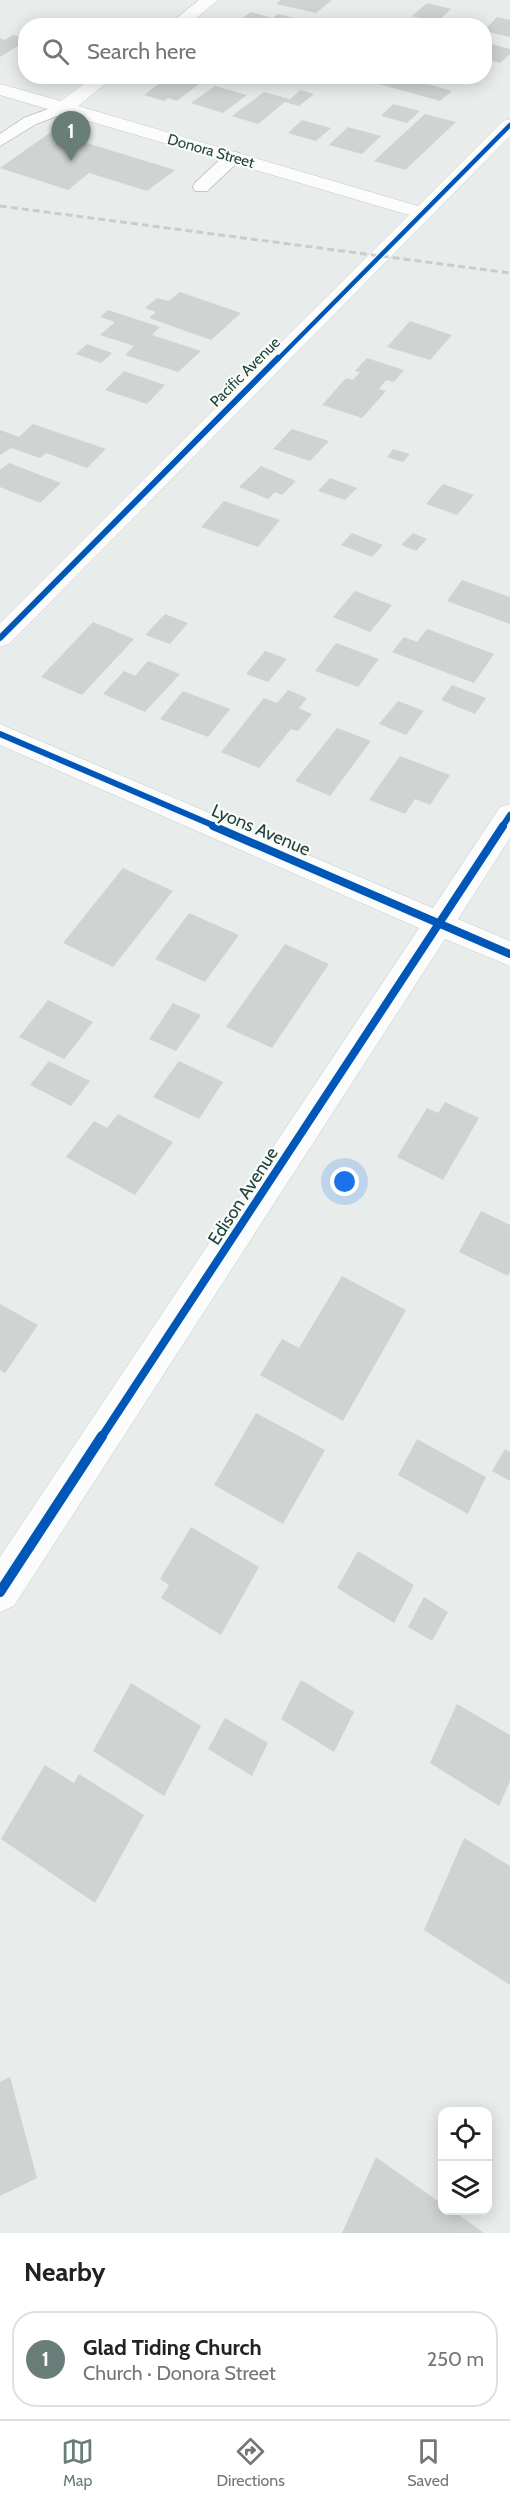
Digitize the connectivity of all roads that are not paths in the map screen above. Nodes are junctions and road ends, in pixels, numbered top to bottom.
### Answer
1 (210, 0) edge
2 (186, 18) edge
3 (96, 84) edge
4 (0, 89) edge
5 (64, 108) junction
6 (510, 125) edge
7 (0, 141) edge
8 (233, 157) junction
9 (201, 187) dead end
10 (422, 213) junction
11 (0, 638) edge
12 (0, 734) edge
13 (510, 815) edge
14 (440, 923) junction
15 (510, 954) edge
16 (0, 1592) edge

1 - 2 street
3 - 5 street
4 - 5 street, Donora Street
5 - 7 lane
5 - 8 street, Donora Street
6 - 10 street, Pacific Avenue
8 - 9 lane
8 - 10 street, Donora Street
10 - 11 street, Pacific Avenue
12 - 14 street, Lyons Avenue
13 - 14 street, Edison Avenue
14 - 15 street, Lyons Avenue
14 - 16 street, Edison Avenue

